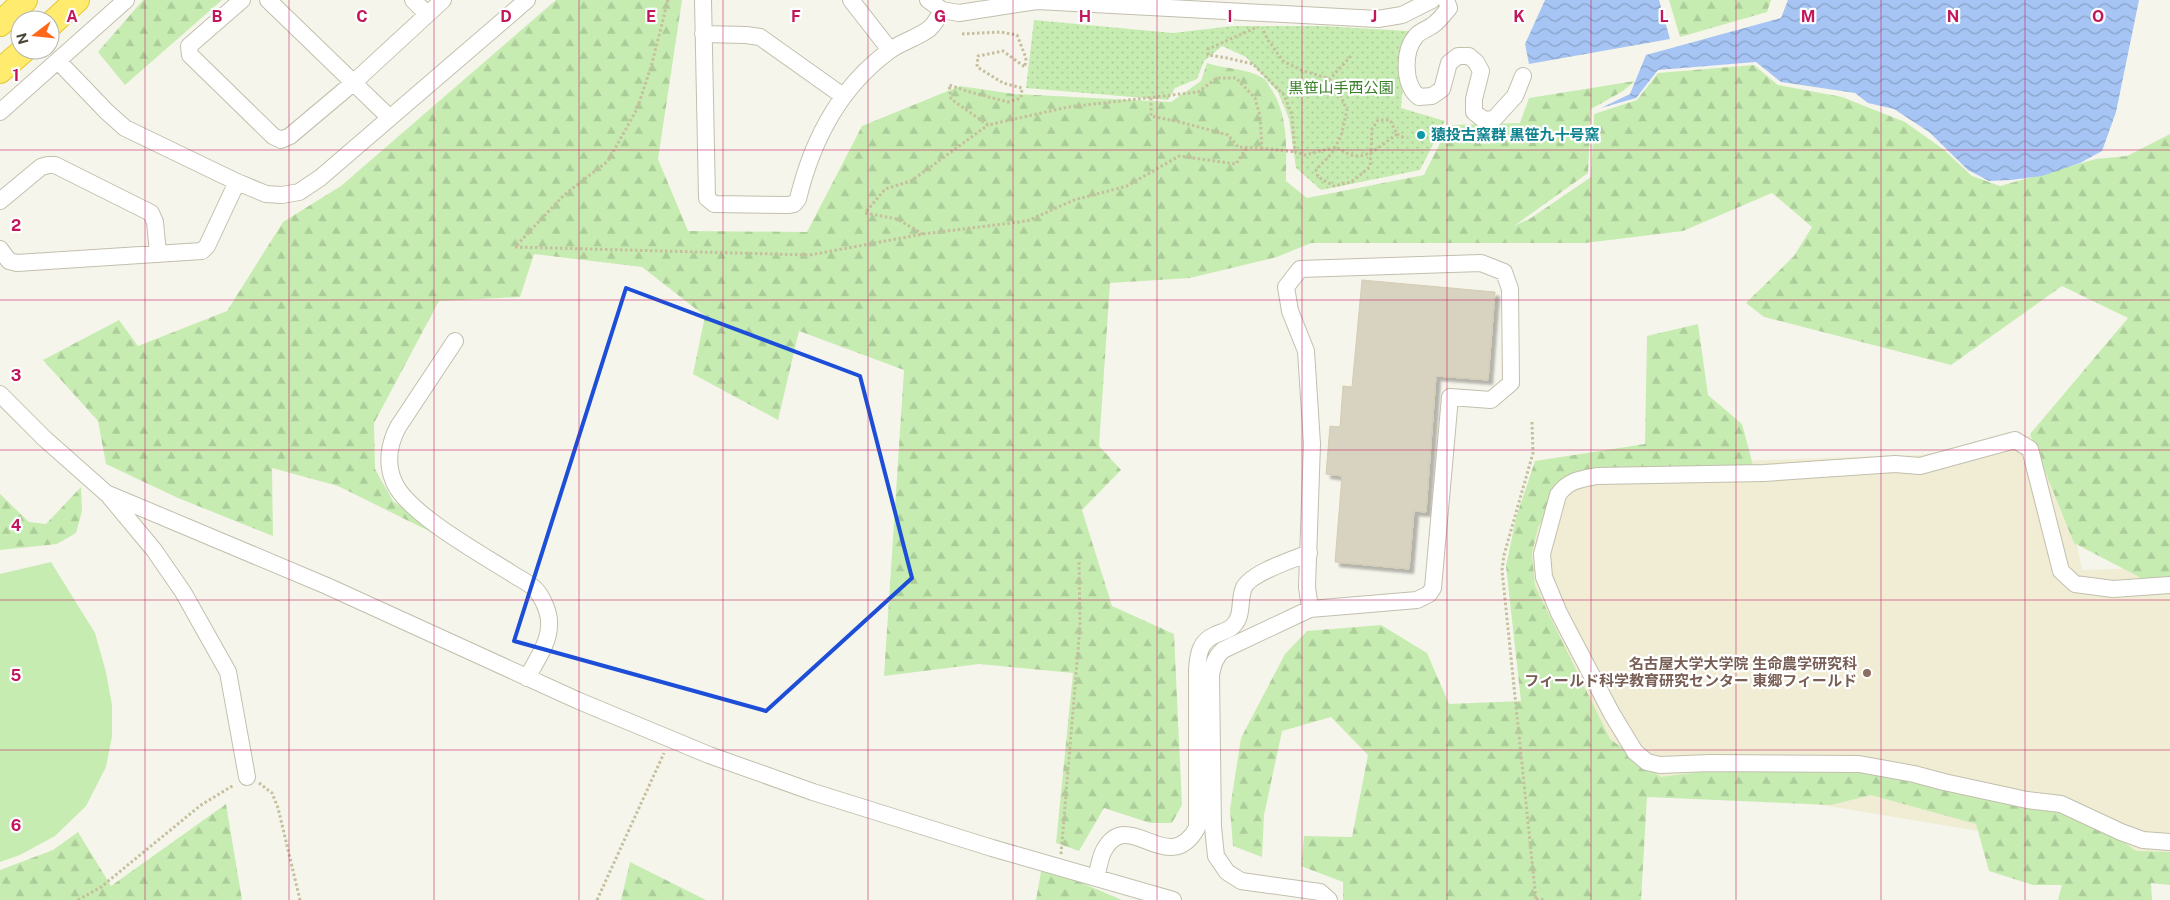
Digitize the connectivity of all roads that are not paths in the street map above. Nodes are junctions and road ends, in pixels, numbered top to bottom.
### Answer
1 (25, 0) edge
2 (77, 0) edge
3 (126, 0) edge
4 (242, 0) edge
5 (268, 0) edge
6 (413, 0) edge
7 (443, 0) edge
8 (526, 0) edge
9 (703, 0) edge
10 (851, 0) edge
11 (928, 0) edge
12 (1432, 0) edge
13 (1446, 0) edge
14 (1132, 2) edge
15 (942, 10) junction
16 (427, 14) junction
17 (60, 16) edge
18 (0, 24) edge
19 (703, 34) junction
20 (890, 50) junction
21 (13, 60) edge
22 (58, 61) junction
23 (0, 71) edge
24 (1523, 76) dead end
25 (353, 82) junction
26 (843, 96) junction
27 (0, 112) edge
28 (390, 118) junction
29 (237, 182) junction
30 (0, 201) edge
31 (0, 249) edge
32 (158, 253) junction
33 (455, 341) dead end
34 (0, 394) edge
35 (106, 493) junction
36 (1309, 553) junction
37 (2170, 585) edge
38 (1310, 609) junction
39 (527, 678) junction
40 (246, 777) road end
41 (2170, 842) edge
42 (1096, 877) junction
43 (1173, 900) edge
44 (1329, 900) edge

1 - 18 highway
2 - 17 highway
3 - 22 street
4 - 25 street
5 - 25 street
6 - 16 street
7 - 16 street
8 - 28 street
9 - 19 street
10 - 20 street
11 - 15 street
12 - 14 street
13 - 24 street
14 - 15 street
15 - 20 street
16 - 25 street
19 - 26 street
19 - 26 street
20 - 26 street
21 - 23 highway
22 - 27 street
22 - 29 street
25 - 28 street
28 - 29 street
29 - 32 street
30 - 32 street
31 - 32 street
33 - 39 street
34 - 35 street
35 - 39 street
35 - 40 street
36 - 38 street
36 - 38 street
36 - 42 street
37 - 41 street
38 - 44 street
39 - 42 street
42 - 43 street

